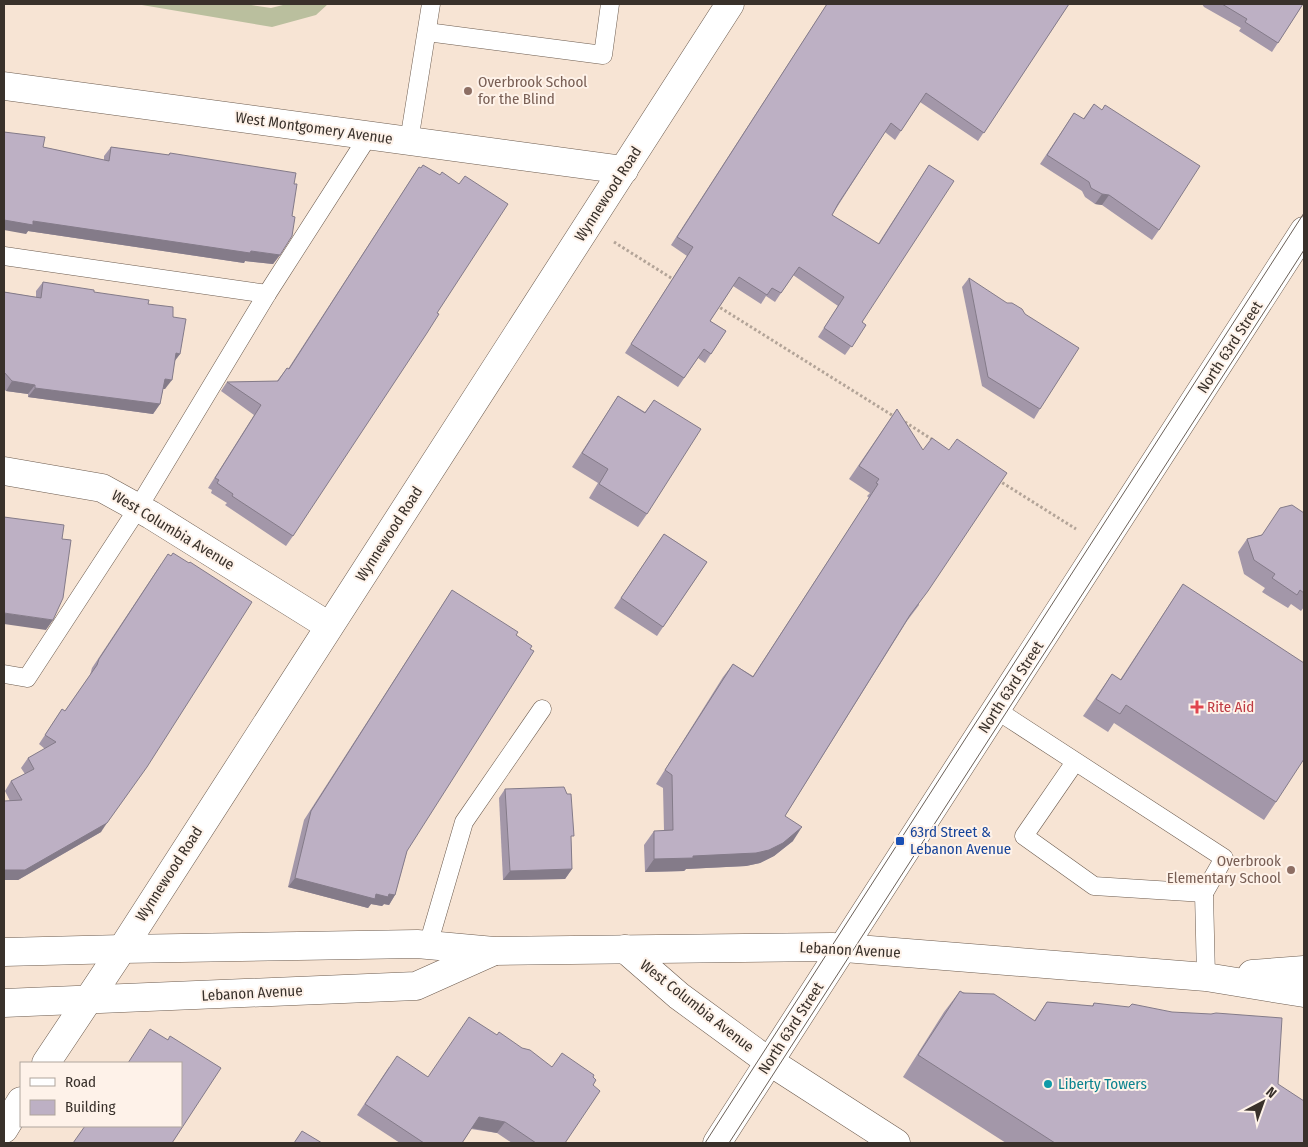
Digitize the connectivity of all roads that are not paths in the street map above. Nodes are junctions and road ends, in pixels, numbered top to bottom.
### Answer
1 (431, 4) edge
2 (610, 4) edge
3 (730, 4) edge
4 (427, 32) junction
5 (4, 86) edge
6 (369, 135) junction
7 (409, 141) junction
8 (624, 170) junction
9 (1304, 231) edge
10 (4, 256) edge
11 (267, 294) junction
12 (4, 471) edge
13 (138, 508) junction
14 (329, 626) junction
15 (4, 674) edge
16 (542, 709) dead end
17 (996, 710) junction
18 (1075, 762) junction
19 (1204, 893) junction
20 (428, 945) junction
21 (843, 948) junction
22 (122, 949) junction
23 (625, 949) junction
24 (494, 951) junction
25 (4, 952) edge
26 (1304, 970) edge
27 (1206, 977) junction
28 (1304, 993) edge
29 (86, 1001) junction
30 (4, 1003) edge
31 (47, 1062) edge
32 (770, 1062) junction
33 (20, 1103) edge
34 (4, 1129) edge
35 (717, 1143) edge
36 (896, 1143) edge

1 - 4 lane
2 - 4 lane
3 - 8 street, Wynnewood Road
4 - 7 lane
5 - 6 street, West Montgomery Avenue
6 - 7 street, West Montgomery Avenue
6 - 11 lane
7 - 8 street, West Montgomery Avenue
8 - 14 street, Wynnewood Road
9 - 17 street, North 63rd Street
10 - 11 lane
11 - 13 lane
12 - 13 street, West Columbia Avenue
13 - 14 street, West Columbia Avenue
13 - 15 lane
14 - 22 street, Wynnewood Road
16 - 20 lane
17 - 18 lane
17 - 21 street, North 63rd Street
18 - 19 lane
18 - 19 lane
19 - 27 lane
20 - 22 street, Lebanon Avenue
20 - 24 street, Lebanon Avenue
21 - 23 street, Lebanon Avenue
21 - 27 street, Lebanon Avenue
21 - 32 street, North 63rd Street
22 - 25 street, Lebanon Avenue
22 - 29 street, Wynnewood Road
23 - 24 street, Lebanon Avenue
23 - 32 street, West Columbia Avenue
24 - 29 street, Lebanon Avenue
26 - 27 street, Lebanon Avenue
27 - 28 street, Lebanon Avenue
29 - 30 street, Lebanon Avenue
29 - 31 street, Wynnewood Road
32 - 35 street, North 63rd Street
32 - 36 street, West Columbia Avenue
33 - 34 street

